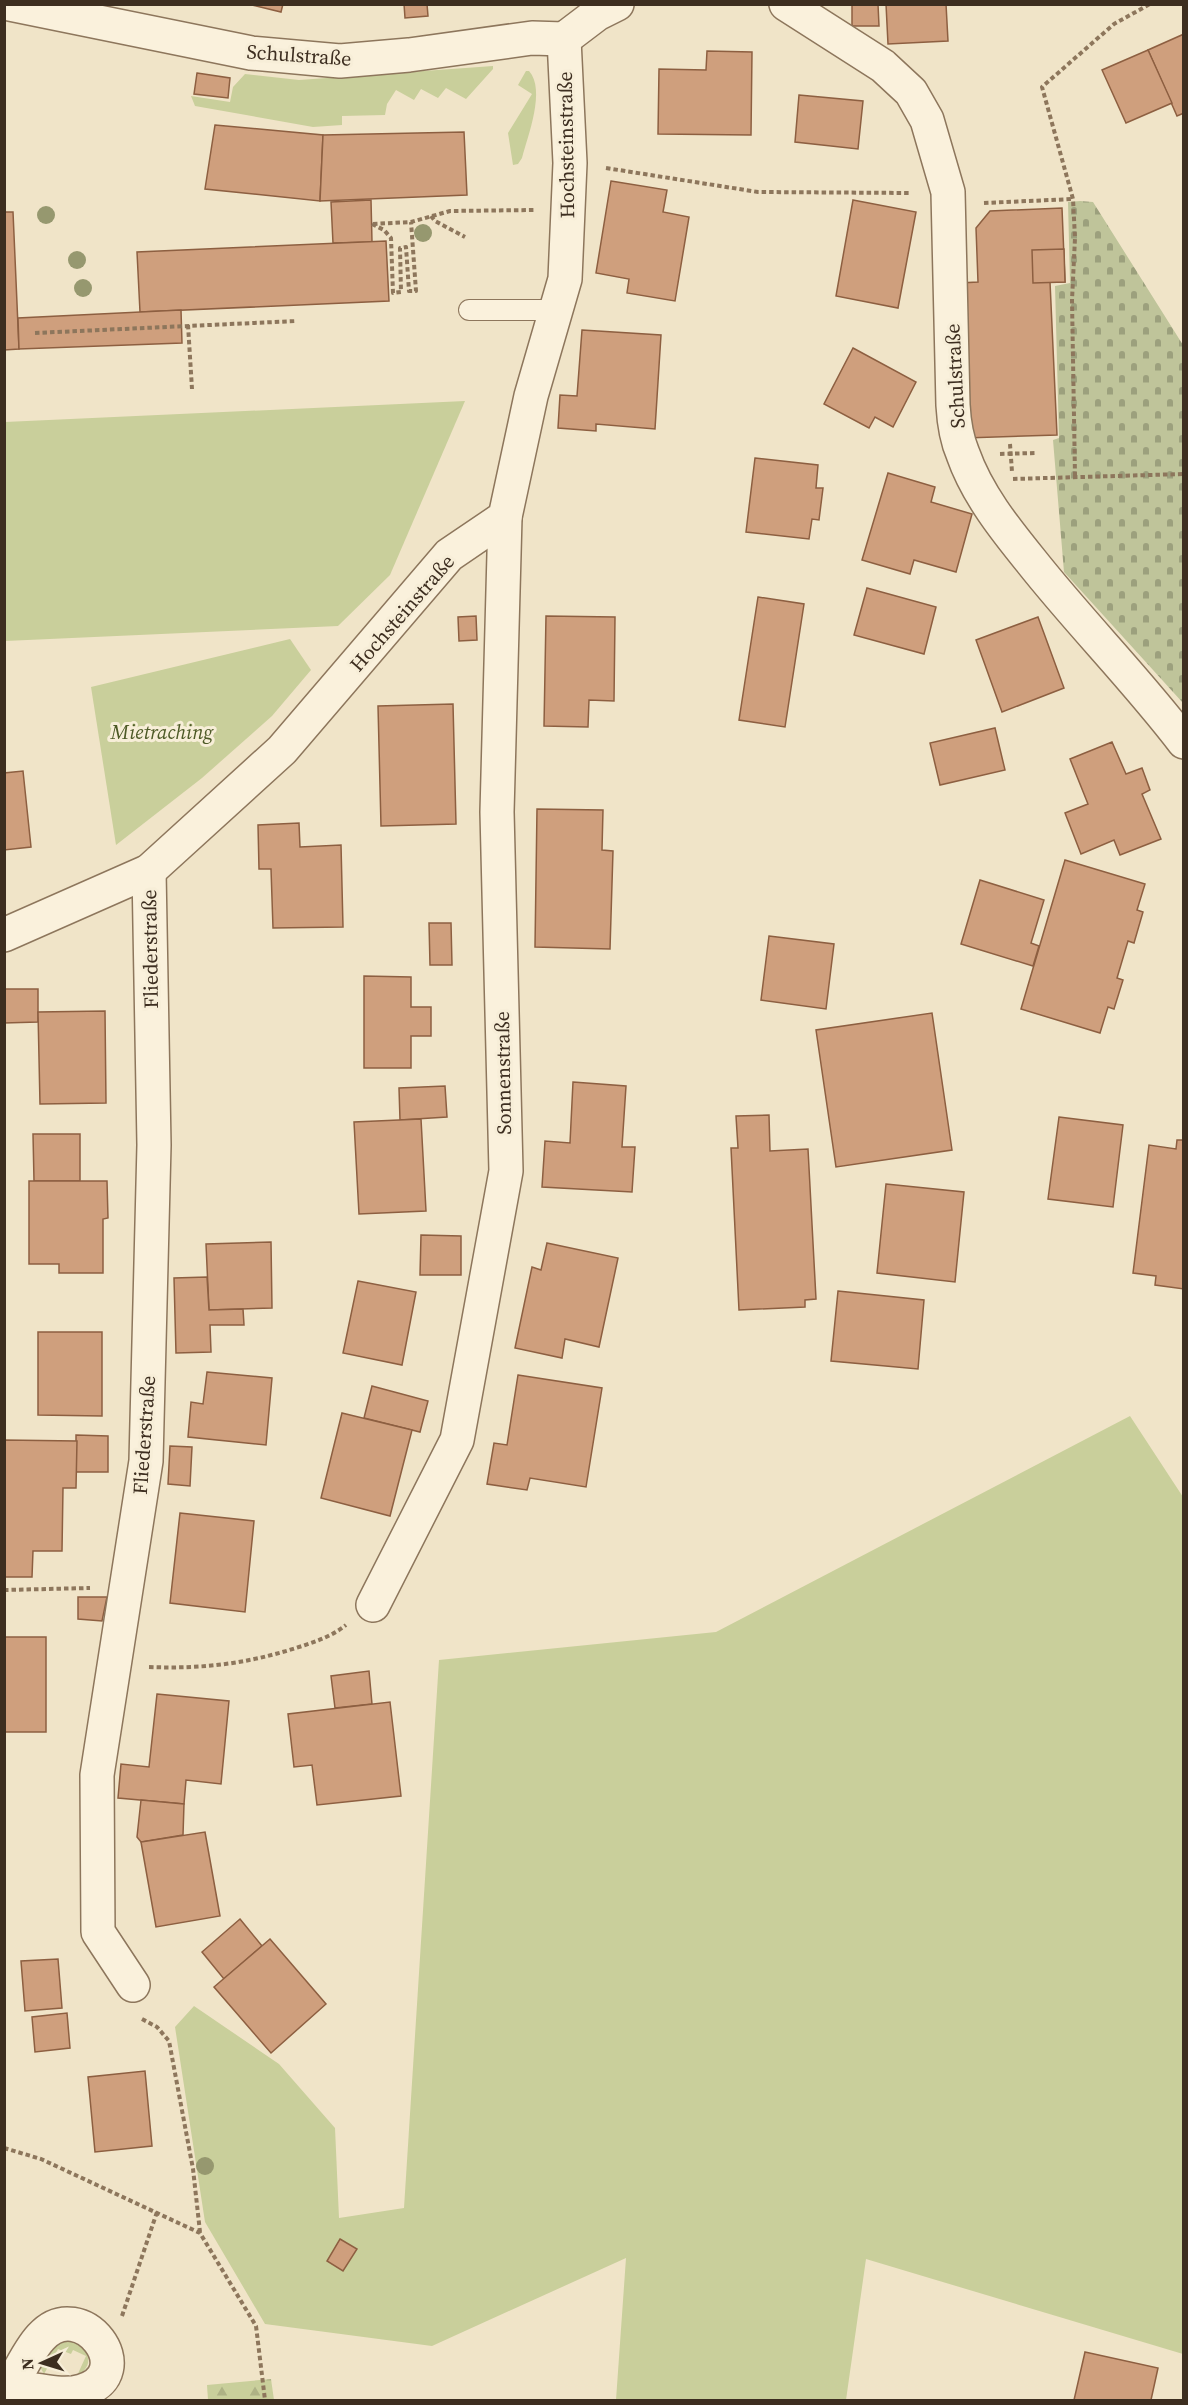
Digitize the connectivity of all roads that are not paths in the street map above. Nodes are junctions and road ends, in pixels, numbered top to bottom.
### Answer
1 (10, 4) edge
2 (617, 4) edge
3 (786, 4) edge
4 (564, 39) junction
5 (469, 310) dead end
6 (555, 310) junction
7 (505, 517) junction
8 (1184, 742) edge
9 (148, 871) junction
10 (4, 935) edge
11 (373, 1605) dead end
12 (133, 1985) dead end
13 (7, 2390) edge

1 - 4 street, Schulstraße
2 - 4 street
3 - 8 street, Schulstraße
4 - 6 street, Hochsteinstraße
5 - 6 lane
6 - 7 street, Hochsteinstraße
7 - 9 street, Hochsteinstraße
7 - 11 street, Sonnenstraße
9 - 10 street, Hochsteinstraße
9 - 12 street, Fliederstraße
13 - 13 street

